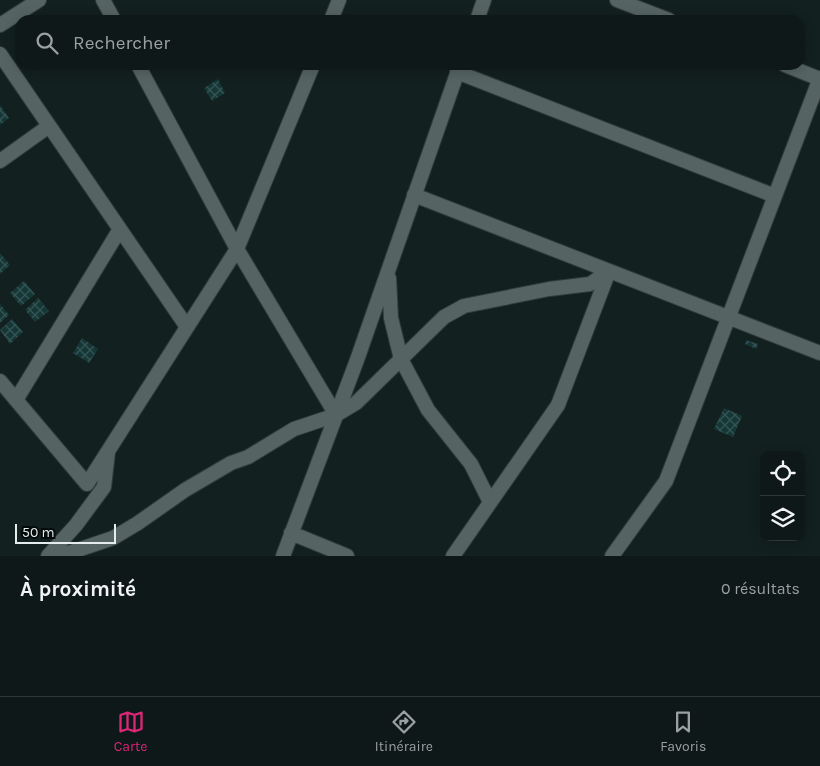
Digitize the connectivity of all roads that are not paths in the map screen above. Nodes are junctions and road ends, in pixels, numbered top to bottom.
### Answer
1 (39, 0) edge
2 (103, 0) edge
3 (339, 0) edge
4 (484, 0) edge
5 (617, 0) edge
6 (15, 15) edge
7 (16, 15) edge
8 (111, 15) edge
9 (333, 15) edge
10 (479, 15) edge
11 (656, 15) edge
12 (0, 25) edge
13 (0, 54) edge
14 (141, 70) edge
15 (311, 70) edge
16 (459, 70) edge
17 (461, 70) edge
18 (798, 70) edge
19 (820, 78) edge
20 (49, 126) junction
21 (0, 161) edge
22 (414, 195) junction
23 (775, 196) junction
24 (120, 229) junction
25 (237, 249) junction
26 (388, 270) junction
27 (609, 271) junction
28 (729, 318) junction
29 (187, 327) junction
30 (820, 353) edge
31 (401, 359) junction
32 (0, 381) edge
33 (16, 400) junction
34 (336, 415) junction
35 (108, 452) junction
36 (490, 502) junction
37 (291, 533) junction
38 (48, 556) edge
39 (60, 556) edge
40 (283, 556) edge
41 (348, 556) edge
42 (453, 556) edge
43 (612, 556) edge

1 - 7 street
2 - 8 street
3 - 9 street
4 - 10 street
5 - 11 street
6 - 12 street
13 - 20 street
14 - 25 street
15 - 25 street
16 - 22 street
17 - 23 street
18 - 19 street
19 - 23 street
20 - 21 street
20 - 24 street
22 - 26 street
22 - 27 street
23 - 28 street
24 - 29 street
24 - 33 street
25 - 29 street
25 - 34 street
26 - 31 street
26 - 34 street
27 - 28 street
27 - 31 street
27 - 36 street
28 - 30 street
28 - 43 street
29 - 35 street
31 - 34 street
31 - 36 street
32 - 33 street
33 - 35 street
34 - 37 street
34 - 39 street
35 - 38 street
36 - 42 street
37 - 40 street
37 - 41 street

